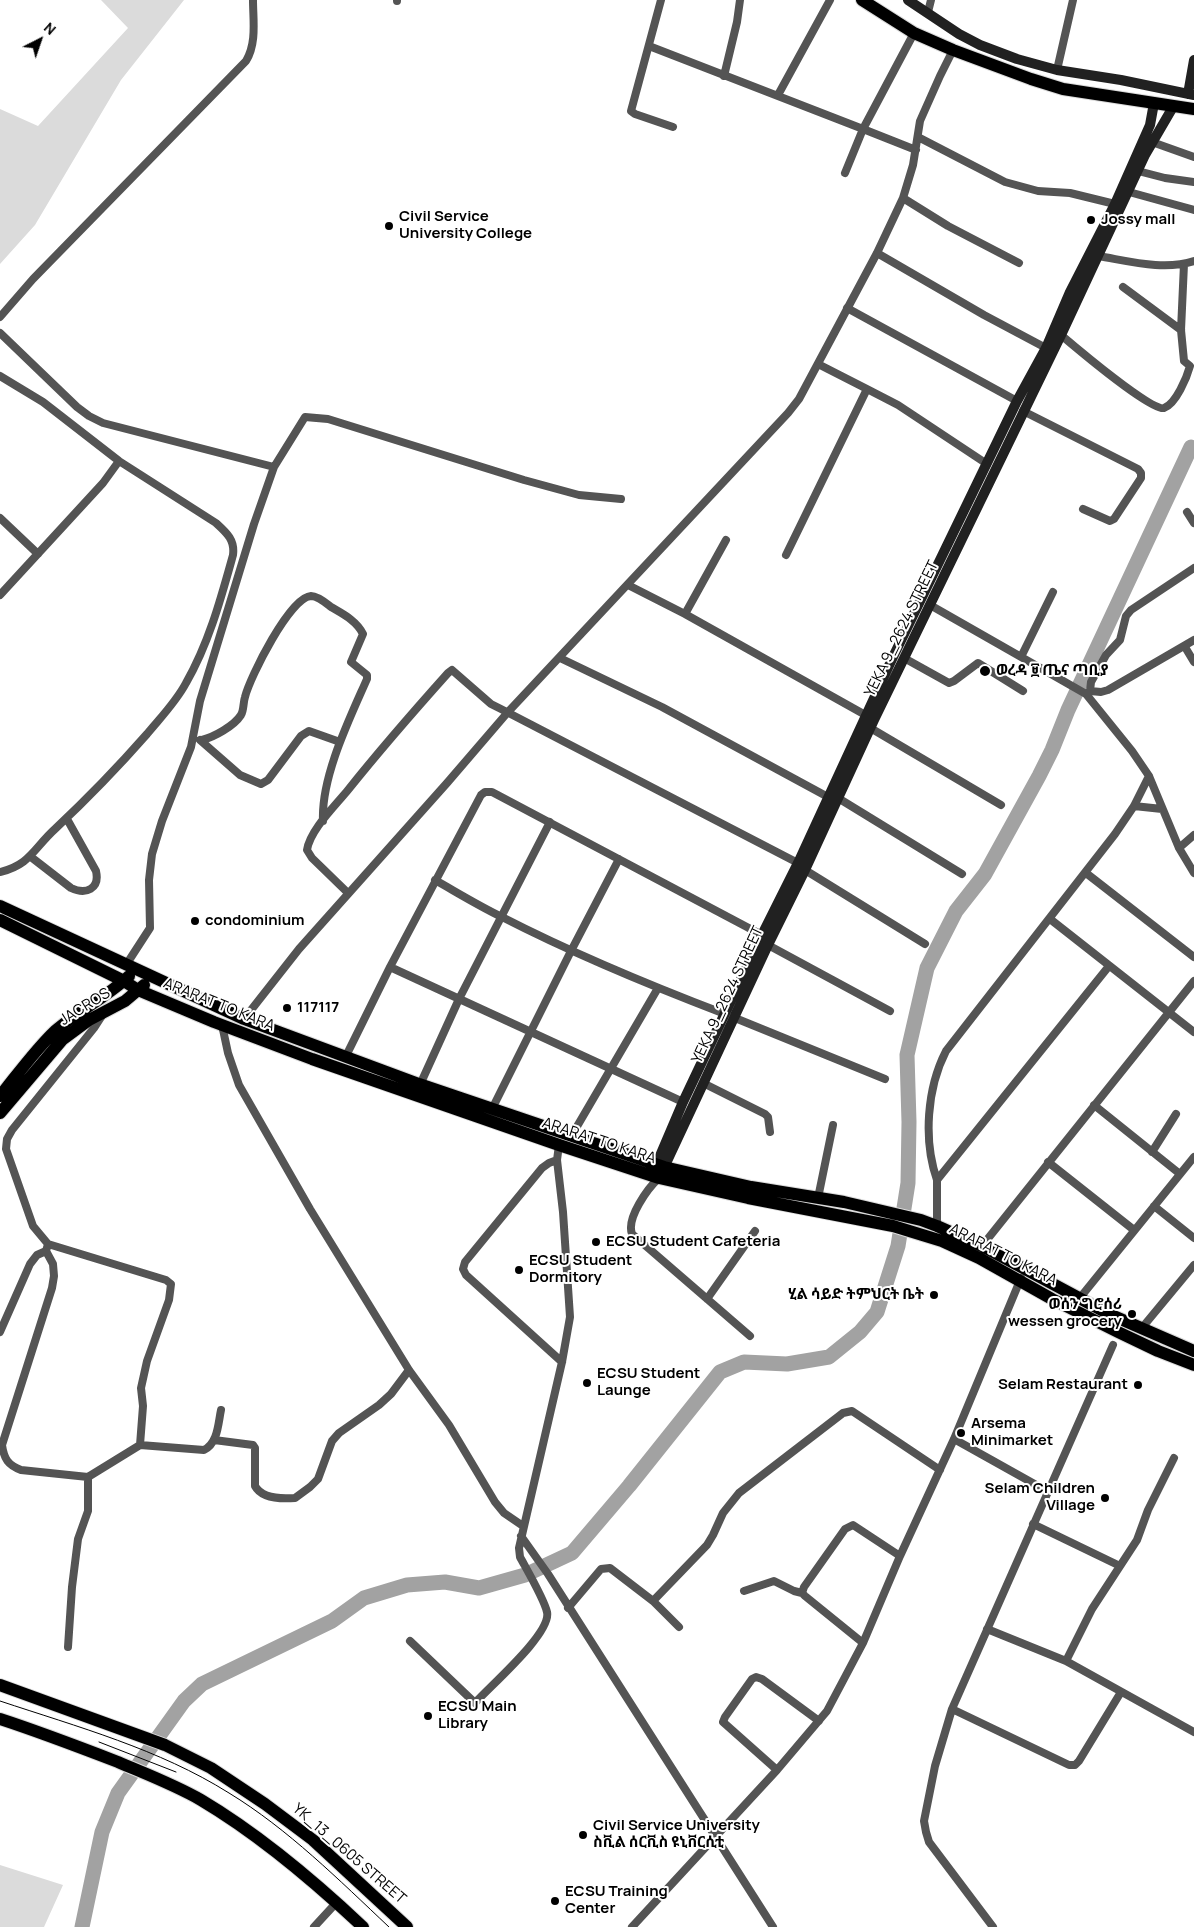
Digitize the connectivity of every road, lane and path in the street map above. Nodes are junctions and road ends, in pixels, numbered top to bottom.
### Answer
1 (253, 0) edge
2 (661, 0) edge
3 (740, 0) edge
4 (830, 0) edge
5 (862, 0) edge
6 (908, 0) edge
7 (931, 0) edge
8 (1073, 0) edge
9 (928, 12) junction
10 (914, 33) junction
11 (649, 46) junction
12 (953, 50) junction
13 (1194, 60) edge
14 (1057, 70) junction
15 (724, 76) junction
16 (778, 95) junction
17 (1191, 95) edge
18 (1154, 103) junction
19 (1173, 107) junction
20 (1194, 109) edge
21 (1154, 127) junction
22 (673, 128) dead end
23 (863, 129) junction
24 (918, 137) junction
25 (1152, 142) junction
26 (916, 150) junction
27 (1194, 157) edge
28 (1138, 171) junction
29 (845, 173) dead end
30 (1194, 182) edge
31 (1129, 192) junction
32 (903, 198) junction
33 (1115, 204) junction
34 (1194, 210) edge
35 (877, 253) junction
36 (1098, 256) junction
37 (1194, 261) edge
38 (1019, 263) dead end
39 (1184, 264) junction
40 (1123, 287) dead end
41 (847, 308) junction
42 (0, 317) edge
43 (1181, 330) junction
44 (0, 333) edge
45 (1061, 335) junction
46 (1046, 348) junction
47 (818, 364) junction
48 (1192, 365) edge
49 (0, 376) edge
50 (867, 389) junction
51 (1017, 401) junction
52 (1023, 411) junction
53 (119, 461) junction
54 (987, 464) junction
55 (274, 467) junction
56 (621, 498) dead end
57 (1083, 509) dead end
58 (1187, 512) dead end
59 (0, 518) edge
60 (1194, 523) edge
61 (726, 540) dead end
62 (38, 554) junction
63 (786, 555) dead end
64 (1194, 568) edge
65 (628, 585) junction
66 (1053, 592) dead end
67 (0, 595) edge
68 (930, 605) junction
69 (685, 614) junction
70 (1194, 640) edge
71 (1185, 647) junction
72 (1021, 657) junction
73 (560, 658) junction
74 (904, 658) junction
75 (1194, 662) edge
76 (1023, 690) dead end
77 (1085, 691) junction
78 (508, 712) junction
79 (868, 721) junction
80 (194, 737) junction
81 (202, 740) junction
82 (340, 742) junction
83 (1149, 776) junction
84 (833, 798) junction
85 (1001, 805) dead end
86 (1134, 806) junction
87 (1162, 809) junction
88 (67, 819) junction
89 (323, 821) junction
90 (550, 822) junction
91 (1194, 835) edge
92 (1179, 848) junction
93 (31, 857) junction
94 (619, 859) junction
95 (802, 866) junction
96 (0, 872) edge
97 (1086, 872) junction
98 (1194, 873) edge
99 (962, 874) dead end
100 (435, 880) junction
101 (348, 893) junction
102 (0, 906) edge
103 (500, 917) junction
104 (1050, 919) junction
105 (0, 920) edge
106 (762, 935) junction
107 (925, 944) dead end
108 (768, 945) junction
109 (571, 951) junction
110 (1194, 957) edge
111 (1109, 966) junction
112 (131, 967) junction
113 (390, 967) junction
114 (152, 977) junction
115 (1194, 980) edge
116 (124, 981) junction
117 (658, 988) junction
118 (138, 990) junction
119 (459, 999) junction
120 (890, 1011) dead end
121 (1169, 1011) junction
122 (103, 1014) junction
123 (730, 1016) junction
124 (244, 1019) junction
125 (222, 1026) junction
126 (1194, 1032) edge
127 (530, 1033) junction
128 (345, 1058) junction
129 (611, 1069) junction
130 (885, 1078) dead end
131 (703, 1083) junction
132 (418, 1090) junction
133 (0, 1096) edge
134 (683, 1102) junction
135 (1094, 1105) junction
136 (492, 1109) junction
137 (0, 1113) edge
138 (1176, 1114) dead end
139 (833, 1124) dead end
140 (770, 1132) dead end
141 (674, 1133) junction
142 (572, 1135) junction
143 (559, 1145) junction
144 (1152, 1152) junction
145 (1194, 1157) edge
146 (557, 1160) junction
147 (1048, 1162) junction
148 (656, 1174) junction
149 (1180, 1174) junction
150 (937, 1180) junction
151 (750, 1192) junction
152 (818, 1198) junction
153 (1154, 1206) junction
154 (894, 1220) junction
155 (1134, 1230) junction
156 (756, 1231) dead end
157 (942, 1232) junction
158 (1194, 1238) edge
159 (982, 1246) junction
160 (47, 1247) junction
161 (1194, 1265) edge
162 (1023, 1275) junction
163 (707, 1299) junction
164 (1079, 1299) junction
165 (1142, 1329) junction
166 (0, 1332) edge
167 (750, 1336) dead end
168 (1112, 1345) dead end
169 (1194, 1351) edge
170 (562, 1362) junction
171 (1194, 1365) edge
172 (410, 1370) junction
173 (221, 1410) dead end
174 (954, 1439) junction
175 (214, 1440) junction
176 (140, 1445) junction
177 (1174, 1458) dead end
178 (940, 1470) junction
179 (88, 1477) junction
180 (1047, 1491) junction
181 (1033, 1524) junction
182 (523, 1526) junction
183 (521, 1536) junction
184 (900, 1556) junction
185 (1120, 1566) junction
186 (744, 1591) dead end
187 (802, 1593) junction
188 (653, 1601) junction
189 (568, 1608) junction
190 (679, 1627) dead end
191 (987, 1629) junction
192 (410, 1641) dead end
193 (864, 1642) junction
194 (68, 1647) dead end
195 (1066, 1661) junction
196 (0, 1685) edge
197 (1121, 1692) junction
198 (952, 1709) junction
199 (0, 1720) edge
200 (818, 1721) junction
201 (1194, 1732) edge
202 (777, 1770) junction
203 (716, 1836) junction
204 (337, 1902) junction
205 (314, 1927) edge
206 (363, 1927) edge
207 (407, 1927) edge
208 (632, 1927) edge
209 (773, 1927) edge
210 (993, 1927) edge

1 - 42 street
2 - 11 street
3 - 15 street
4 - 16 street
5 - 10 main road
6 - 9 main road
7 - 9 street
8 - 14 street
9 - 14 main road
10 - 12 main road
10 - 23 street
11 - 15 street
11 - 22 street
12 - 18 main road
12 - 24 street
13 - 17 main road
14 - 17 main road
15 - 16 street
16 - 23 street
18 - 19 main road
18 - 21 main road, YEKA 9_2624 STREET
19 - 20 main road
19 - 21 main road, YEKA 9_2624 STREET
21 - 25 main road, YEKA 9_2624 STREET
21 - 33 main road, YEKA 9_2624 STREET
23 - 26 street
23 - 29 street
24 - 26 street
24 - 33 street
25 - 27 street
25 - 28 main road, YEKA 9_2624 STREET
26 - 32 street
28 - 30 street
28 - 31 main road, YEKA 9_2624 STREET
31 - 34 street
31 - 36 main road, YEKA 9_2624 STREET
32 - 35 street
32 - 38 street
33 - 46 main road, YEKA 9_2624 STREET
35 - 41 street
35 - 46 street
36 - 39 street
36 - 45 main road, YEKA 9_2624 STREET
37 - 39 street
39 - 43 street
40 - 43 street
41 - 47 street
41 - 51 street
43 - 48 street
44 - 55 street
45 - 48 street
45 - 52 main road, YEKA 9_2624 STREET
46 - 51 main road, YEKA 9_2624 STREET
47 - 50 street
47 - 65 street
49 - 53 street
50 - 54 street
50 - 63 street
51 - 54 main road, YEKA 9_2624 STREET
52 - 57 street
52 - 68 main road, YEKA 9_2624 STREET
53 - 62 street
53 - 88 street
54 - 79 main road, YEKA 9_2624 STREET
55 - 56 street
55 - 80 street
58 - 60 street
59 - 62 street
61 - 69 street
62 - 67 street
64 - 77 street
65 - 69 street
65 - 73 street
66 - 72 street
68 - 72 street
68 - 74 main road, YEKA 9_2624 STREET
69 - 79 street
70 - 71 street
71 - 75 street
71 - 77 street
72 - 77 street
73 - 78 street
73 - 84 street
74 - 76 street
74 - 79 main road, YEKA 9_2624 STREET
77 - 83 street
78 - 89 street
78 - 95 street
78 - 101 street
79 - 84 main road, YEKA 9_2624 STREET
79 - 85 street
80 - 81 street
80 - 112 street
81 - 82 street
81 - 82 street
82 - 89 street
83 - 86 street
83 - 87 street
84 - 95 main road, YEKA 9_2624 STREET
84 - 99 street
86 - 87 street
86 - 97 street
87 - 92 street
88 - 93 street
88 - 93 street
89 - 101 street
90 - 94 street
90 - 100 street
90 - 103 street
91 - 92 street
92 - 98 street
93 - 96 street
94 - 106 street
94 - 109 street
95 - 106 main road, YEKA 9_2624 STREET
95 - 107 street
95 - 108 main road, YEKA 9_2624 STREET
97 - 104 street
97 - 110 street
100 - 103 street
100 - 113 street
101 - 124 street
102 - 112 main road, ARARAT TO KARA
103 - 109 street
103 - 119 street
104 - 111 street
104 - 150 street
105 - 116 main road, ARARAT TO KARA
106 - 123 main road, YEKA 9_2624 STREET
108 - 120 street
108 - 123 main road, YEKA 9_2624 STREET
109 - 117 street
109 - 127 street
111 - 121 street
111 - 150 street
112 - 114 main road, ARARAT TO KARA
112 - 116 main road, JACROS
113 - 119 street
113 - 128 street
114 - 118 main road, JACROS
114 - 124 main road, ARARAT TO KARA
115 - 121 street
116 - 118 main road, ARARAT TO KARA
116 - 133 main road, JACROS
117 - 123 street
117 - 129 street
118 - 122 main road, JACROS
118 - 125 main road, ARARAT TO KARA
119 - 127 street
119 - 132 street
121 - 126 street
121 - 135 street
122 - 137 main road, JACROS
122 - 160 street
123 - 130 street
123 - 131 main road, YEKA 9_2624 STREET
123 - 134 main road, YEKA 9_2624 STREET
124 - 128 main road, ARARAT TO KARA
125 - 132 main road, ARARAT TO KARA
125 - 172 street
127 - 129 street
127 - 136 street
128 - 132 main road, ARARAT TO KARA
129 - 134 street
129 - 142 street
131 - 140 street
131 - 141 main road, YEKA 9_2624 STREET
132 - 136 main road, ARARAT TO KARA
132 - 143 main road, ARARAT TO KARA
134 - 141 main road, YEKA 9_2624 STREET
135 - 144 street
135 - 147 street
136 - 142 main road, ARARAT TO KARA
138 - 144 street
139 - 152 street
141 - 148 main road, YEKA 9_2624 STREET
142 - 148 main road, ARARAT TO KARA
143 - 146 street
143 - 148 main road, ARARAT TO KARA
144 - 149 street
145 - 149 street
146 - 170 street
146 - 170 street
147 - 155 street
147 - 159 street
148 - 151 main road, ARARAT TO KARA
148 - 163 street
149 - 153 street
150 - 157 street
151 - 152 main road, ARARAT TO KARA
151 - 154 main road, ARARAT TO KARA
152 - 154 main road, ARARAT TO KARA
153 - 155 street
153 - 158 street
154 - 157 main road, ARARAT TO KARA
155 - 164 street
156 - 163 street
157 - 159 main road, ARARAT TO KARA
157 - 162 main road, ARARAT TO KARA
159 - 162 main road, ARARAT TO KARA
160 - 166 street
160 - 176 street
160 - 179 street
161 - 165 street
162 - 164 main road, ARARAT TO KARA
162 - 171 main road, ARARAT TO KARA
162 - 174 street
163 - 167 street
164 - 165 main road, ARARAT TO KARA
165 - 169 main road, ARARAT TO KARA
168 - 180 street
170 - 182 street
172 - 175 street
172 - 182 street
173 - 175 street
174 - 178 street
174 - 180 street
175 - 176 street
176 - 179 street
177 - 185 street
178 - 184 street
178 - 188 street
179 - 194 street
180 - 181 street
181 - 185 street
181 - 191 street
182 - 183 street
183 - 189 street
183 - 192 street
184 - 187 street
184 - 193 street
185 - 195 street
186 - 187 street
187 - 193 street
188 - 189 street
188 - 190 street
189 - 203 street
191 - 195 street
191 - 198 street
193 - 200 street
195 - 197 street
196 - 207 main road, YK_13_0605 STREET
197 - 198 street
197 - 201 street
198 - 210 street
199 - 204 main road
200 - 202 street
200 - 202 street
202 - 203 street
203 - 208 street
203 - 209 street
204 - 205 street
204 - 206 main road

